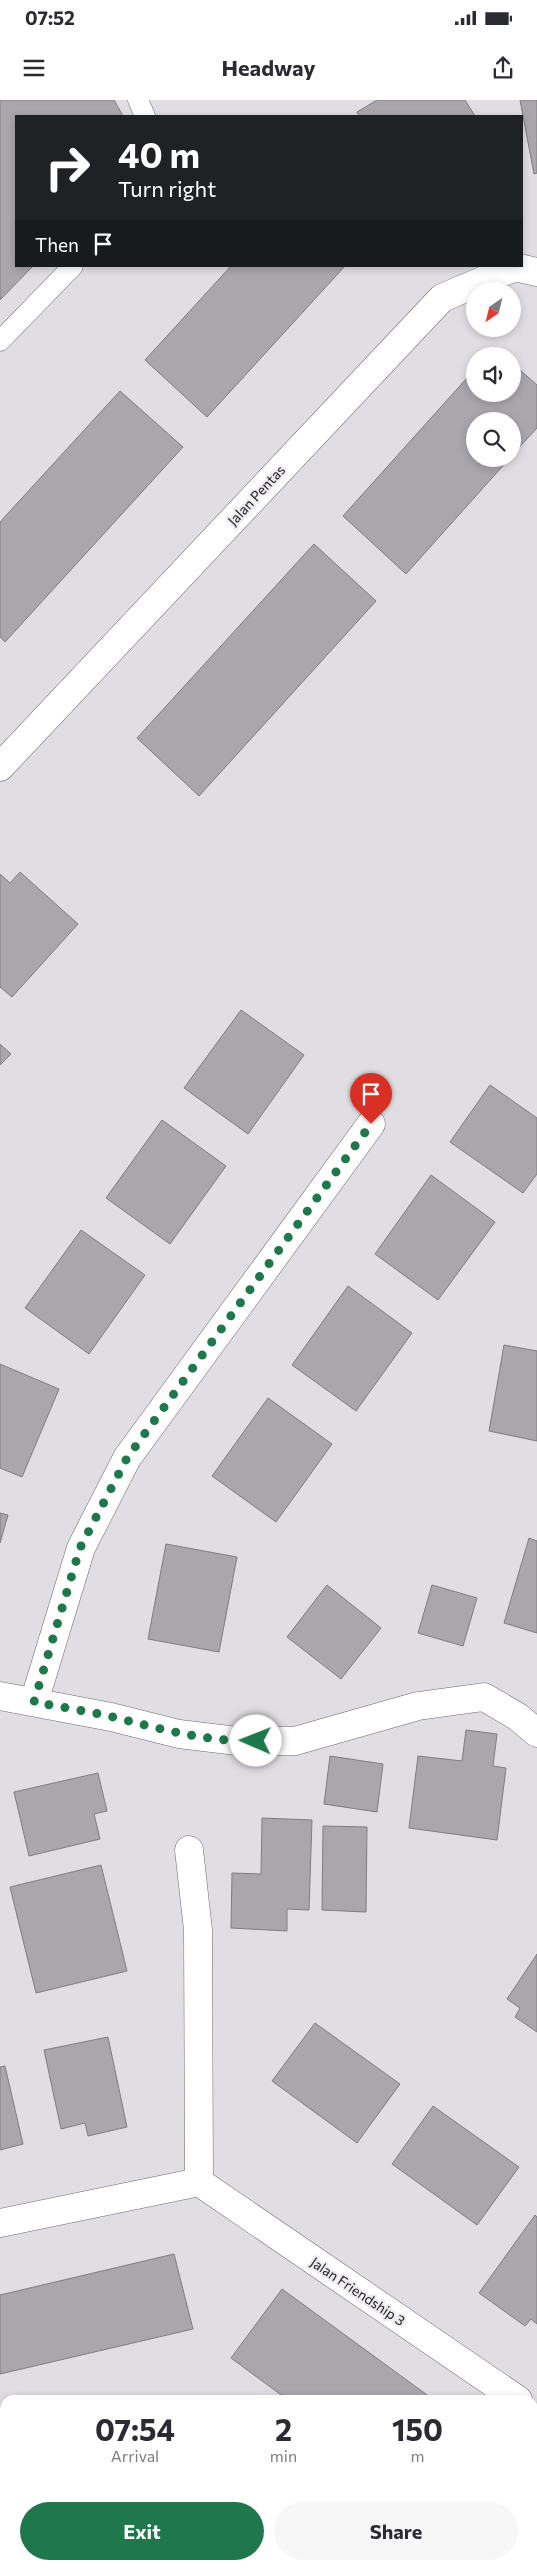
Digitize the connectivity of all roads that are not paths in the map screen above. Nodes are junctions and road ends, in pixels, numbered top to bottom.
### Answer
1 (138, 100) edge
2 (145, 115) edge
3 (73, 267) edge
4 (537, 272) edge
5 (0, 341) edge
6 (0, 767) edge
7 (371, 1124) dead end
8 (0, 1696) edge
9 (34, 1702) junction
10 (537, 1733) edge
11 (189, 1850) dead end
12 (199, 2182) junction
13 (0, 2223) edge
14 (511, 2395) edge

1 - 2 lane
3 - 5 lane
4 - 6 street, Jalan Pentas
7 - 9 street
8 - 9 street
9 - 10 street
11 - 12 street
12 - 13 street
12 - 14 street, Jalan Friendship 3

